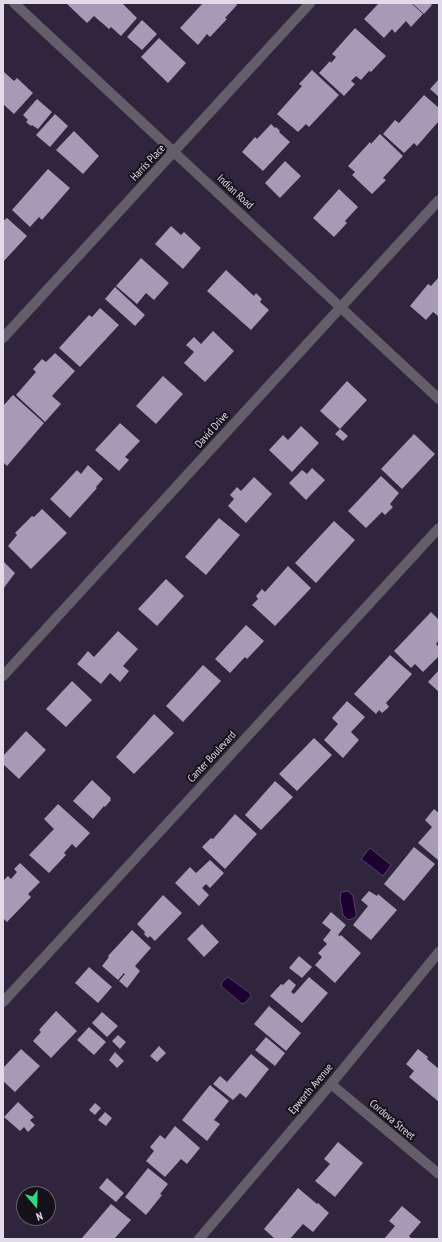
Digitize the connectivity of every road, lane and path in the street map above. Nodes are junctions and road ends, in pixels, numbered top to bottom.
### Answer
1 (14, 3) edge
2 (310, 3) edge
3 (174, 152) junction
4 (439, 200) edge
5 (341, 307) junction
6 (3, 338) edge
7 (439, 400) edge
8 (439, 528) edge
9 (3, 676) edge
10 (439, 952) edge
11 (3, 1002) edge
12 (330, 1084) junction
13 (439, 1174) edge
14 (199, 1239) edge

1 - 3 street, Indian Road
2 - 3 street, Harris Place
3 - 5 street, Indian Road
3 - 6 street, Harris Place
4 - 5 street, David Drive
5 - 7 street, Indian Road
5 - 9 street, David Drive
8 - 11 street, Canter Boulevard
10 - 12 street, Epworth Avenue
12 - 13 street, Cordova Street
12 - 14 street, Epworth Avenue

